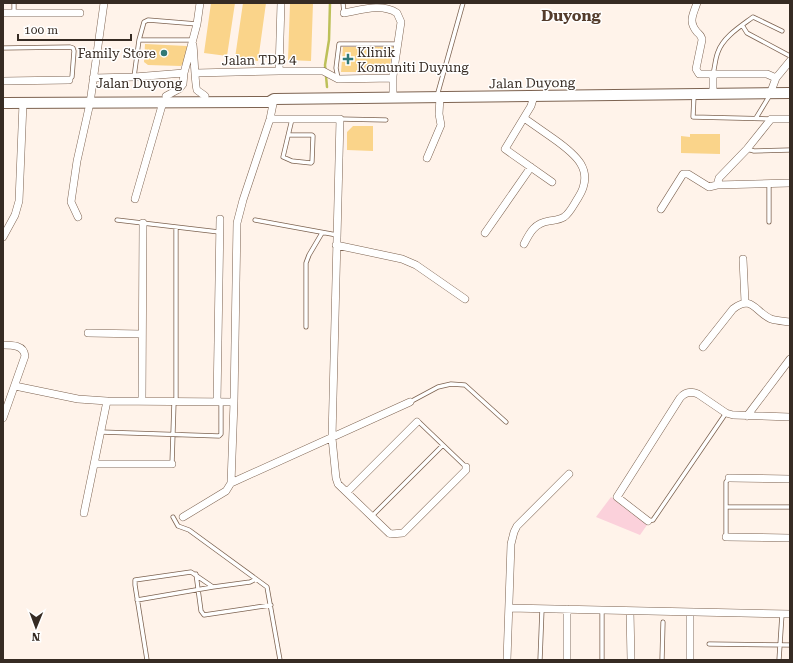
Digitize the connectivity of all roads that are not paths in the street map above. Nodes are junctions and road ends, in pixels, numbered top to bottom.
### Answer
1 (14, 3) edge
2 (104, 3) edge
3 (200, 3) edge
4 (281, 3) edge
5 (343, 3) edge
6 (463, 3) edge
7 (697, 3) edge
8 (375, 6) edge
9 (344, 12) joint
10 (3, 13) edge
11 (14, 13) junction
12 (80, 13) dead end
13 (197, 24) junction
14 (742, 25) junction
15 (782, 31) dead end
16 (139, 40) junction
17 (192, 40) junction
18 (398, 44) junction
19 (3, 48) edge
20 (790, 56) edge
21 (790, 61) edge
22 (278, 71) junction
23 (184, 73) junction
24 (196, 73) junction
25 (713, 74) junction
26 (134, 77) junction
27 (93, 78) junction
28 (393, 78) junction
29 (776, 78) junction
30 (338, 79) junction
31 (69, 80) joint
32 (3, 81) edge
33 (790, 93) edge
34 (694, 94) junction
35 (713, 94) junction
36 (770, 94) junction
37 (3, 96) edge
38 (205, 96) junction
39 (534, 96) junction
40 (438, 97) junction
41 (393, 98) junction
42 (90, 99) junction
43 (164, 99) junction
44 (274, 99) junction
45 (3, 103) edge
46 (23, 103) junction
47 (524, 118) junction
48 (756, 118) junction
49 (790, 118) edge
50 (270, 119) junction
51 (292, 119) junction
52 (340, 119) junction
53 (771, 119) junction
54 (386, 120) dead end
55 (289, 135) junction
56 (747, 149) junction
57 (790, 150) edge
58 (427, 158) dead end
59 (531, 167) junction
60 (552, 182) dead end
61 (790, 183) edge
62 (769, 184) junction
63 (717, 185) junction
64 (135, 199) dead end
65 (661, 209) dead end
66 (78, 217) dead end
67 (220, 219) dead end
68 (117, 220) dead end
69 (255, 220) dead end
70 (769, 222) dead end
71 (143, 223) junction
72 (176, 227) junction
73 (220, 232) junction
74 (322, 233) junction
75 (485, 233) dead end
76 (337, 235) junction
77 (3, 237) edge
78 (524, 244) dead end
79 (336, 245) junction
80 (743, 260) dead end
81 (465, 299) dead end
82 (745, 302) junction
83 (790, 322) edge
84 (306, 327) dead end
85 (88, 333) dead end
86 (142, 334) junction
87 (3, 345) edge
88 (703, 347) dead end
89 (790, 359) edge
90 (15, 386) junction
91 (107, 401) junction
92 (142, 401) junction
93 (175, 402) junction
94 (219, 402) junction
95 (234, 402) junction
96 (410, 402) joint
97 (726, 413) junction
98 (747, 416) junction
99 (3, 417) edge
100 (790, 417) edge
101 (417, 422) joint
102 (506, 422) dead end
103 (100, 432) junction
104 (174, 434) junction
105 (329, 439) junction
106 (443, 445) junction
107 (94, 464) junction
108 (172, 464) joint
109 (466, 468) joint
110 (569, 474) dead end
111 (729, 478) joint
112 (790, 479) edge
113 (230, 483) junction
114 (347, 492) junction
115 (726, 507) junction
116 (790, 507) edge
117 (84, 513) dead end
118 (371, 516) junction
119 (173, 517) dead end
120 (183, 517) dead end
121 (648, 521) joint
122 (726, 537) joint
123 (790, 538) edge
124 (196, 574) junction
125 (256, 578) junction
126 (213, 587) junction
127 (198, 590) junction
128 (137, 600) junction
129 (271, 605) junction
130 (509, 608) junction
131 (542, 609) junction
132 (567, 609) junction
133 (602, 610) junction
134 (630, 610) junction
135 (690, 612) junction
136 (782, 614) junction
137 (790, 614) edge
138 (663, 622) dead end
139 (709, 644) dead end
140 (780, 645) junction
141 (790, 645) edge
142 (147, 660) edge
143 (280, 660) edge
144 (507, 660) edge
145 (540, 660) edge
146 (567, 660) edge
147 (602, 660) edge
148 (630, 660) edge
149 (662, 660) edge
150 (690, 660) edge
151 (779, 660) edge

1 - 11 lane
2 - 27 street
3 - 13 street
4 - 22 street
5 - 9 lane
6 - 40 lane
7 - 25 street
8 - 9 street
8 - 18 street
10 - 11 street
11 - 12 street
13 - 16 lane
13 - 17 street
14 - 15 lane
14 - 20 lane
14 - 25 lane
16 - 17 lane
16 - 26 lane
17 - 23 street
17 - 24 street
18 - 28 street
18 - 30 lane
19 - 31 lane
21 - 29 street
22 - 24 street, Jalan TDB 4
22 - 30 street, Jalan TDB 4
23 - 26 street
23 - 43 street
24 - 38 street
25 - 29 street
25 - 35 street
26 - 27 street
27 - 42 street
28 - 30 street
28 - 41 street
29 - 36 street
31 - 32 street
33 - 36 main road, Jalan Duyong
34 - 35 main road, Jalan Duyong
34 - 39 main road, Jalan Duyong
34 - 48 lane
35 - 36 main road, Jalan Duyong
36 - 48 lane
37 - 42 main road, Jalan Duyong
38 - 43 main road, Jalan Duyong
38 - 44 main road, Jalan Duyong
39 - 40 main road, Jalan Duyong
39 - 47 street
40 - 41 main road, Jalan Duyong
40 - 58 street
41 - 44 main road, Jalan Duyong
42 - 43 main road, Jalan Duyong
42 - 46 main road, Jalan Duyong
42 - 66 street
43 - 44 main road, Jalan Duyong
43 - 64 street
44 - 50 street
45 - 46 main road, Jalan Duyong
46 - 77 street
47 - 59 street
47 - 78 street
48 - 53 lane
49 - 53 street
50 - 51 street
50 - 95 street
51 - 52 street
51 - 55 lane
52 - 54 lane
52 - 76 street
53 - 56 street
55 - 55 lane
56 - 57 lane
56 - 63 street
59 - 60 street
59 - 75 street
61 - 62 street
62 - 63 street
62 - 70 lane
63 - 65 street
67 - 73 street
68 - 71 lane
69 - 74 lane
71 - 72 lane
71 - 86 street
72 - 73 lane
72 - 93 lane
73 - 94 street
74 - 76 lane
74 - 84 lane
76 - 79 street
79 - 81 street
79 - 105 street
80 - 82 street
82 - 83 street
82 - 88 street
85 - 86 street
86 - 92 street
87 - 90 street
89 - 98 street
90 - 91 street
90 - 99 street
91 - 92 street
91 - 103 street
92 - 93 street
93 - 94 street
93 - 104 lane
94 - 95 street
94 - 104 lane
95 - 113 street
96 - 102 lane
96 - 105 street
97 - 98 street
97 - 121 lane
97 - 121 street
98 - 100 street
101 - 106 lane
101 - 114 street
103 - 104 lane
103 - 107 street
104 - 108 lane
105 - 113 street
105 - 114 street
106 - 109 lane
106 - 118 lane
107 - 108 street
107 - 117 street
109 - 118 street
110 - 130 street
111 - 112 street
111 - 115 lane
113 - 120 street
114 - 118 street
115 - 116 lane
115 - 122 lane
119 - 125 lane
122 - 123 street
124 - 126 lane
124 - 127 lane
124 - 128 lane
125 - 126 lane
125 - 129 lane
126 - 127 lane
127 - 128 lane
127 - 129 lane
128 - 142 lane
129 - 143 lane
130 - 131 street
130 - 144 street
131 - 132 street
131 - 145 lane
132 - 133 street
132 - 146 street
133 - 134 street
133 - 147 lane
134 - 135 street
134 - 148 street
135 - 136 street
135 - 150 street
136 - 137 street
136 - 140 lane
138 - 149 lane
139 - 140 lane
140 - 141 lane
140 - 151 lane

